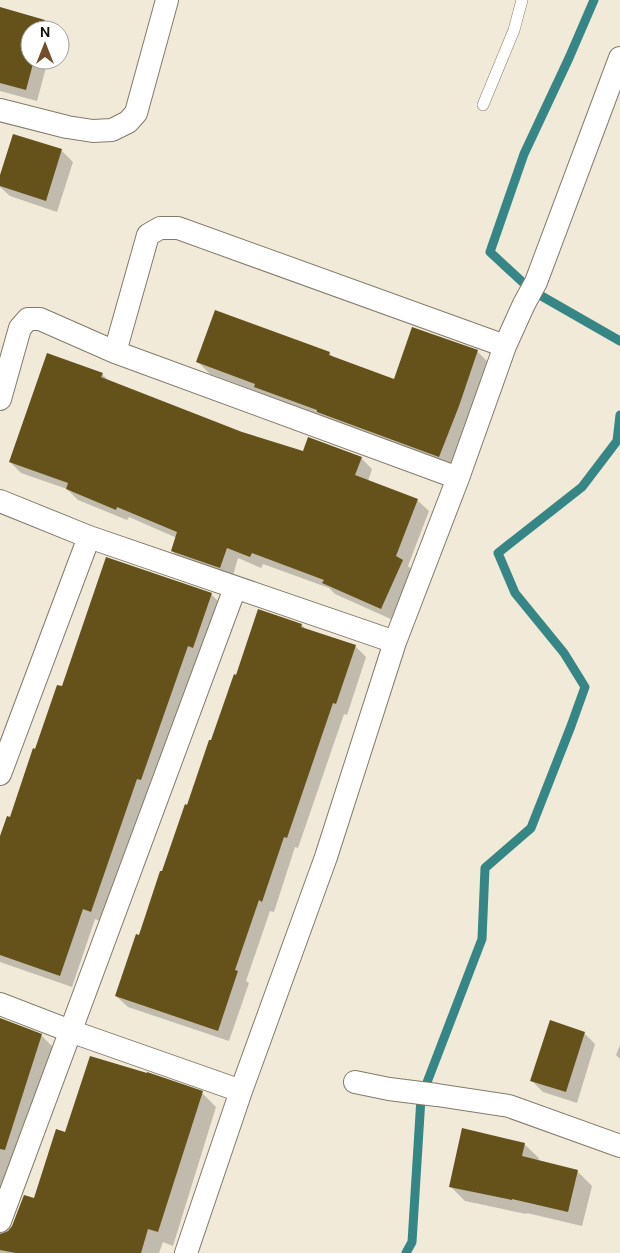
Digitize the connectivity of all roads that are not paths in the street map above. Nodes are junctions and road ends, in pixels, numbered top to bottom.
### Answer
1 (167, 0) edge
2 (522, 0) edge
3 (620, 58) edge
4 (483, 105) dead end
5 (0, 110) edge
6 (505, 346) junction
7 (115, 352) junction
8 (0, 400) edge
9 (458, 478) junction
10 (0, 502) edge
11 (89, 537) junction
12 (235, 588) junction
13 (395, 642) junction
14 (0, 774) edge
15 (0, 1004) edge
16 (70, 1031) junction
17 (355, 1082) dead end
18 (241, 1091) junction
19 (620, 1146) edge
20 (0, 1221) edge
21 (186, 1253) edge

1 - 5 street
2 - 4 lane
3 - 6 street
6 - 7 street
6 - 9 street
7 - 8 street
7 - 9 street
9 - 13 street
10 - 11 street
11 - 12 street
11 - 14 street
12 - 13 street
12 - 16 street
13 - 18 street
15 - 16 street
16 - 18 street
16 - 20 street
17 - 19 street
18 - 21 street

